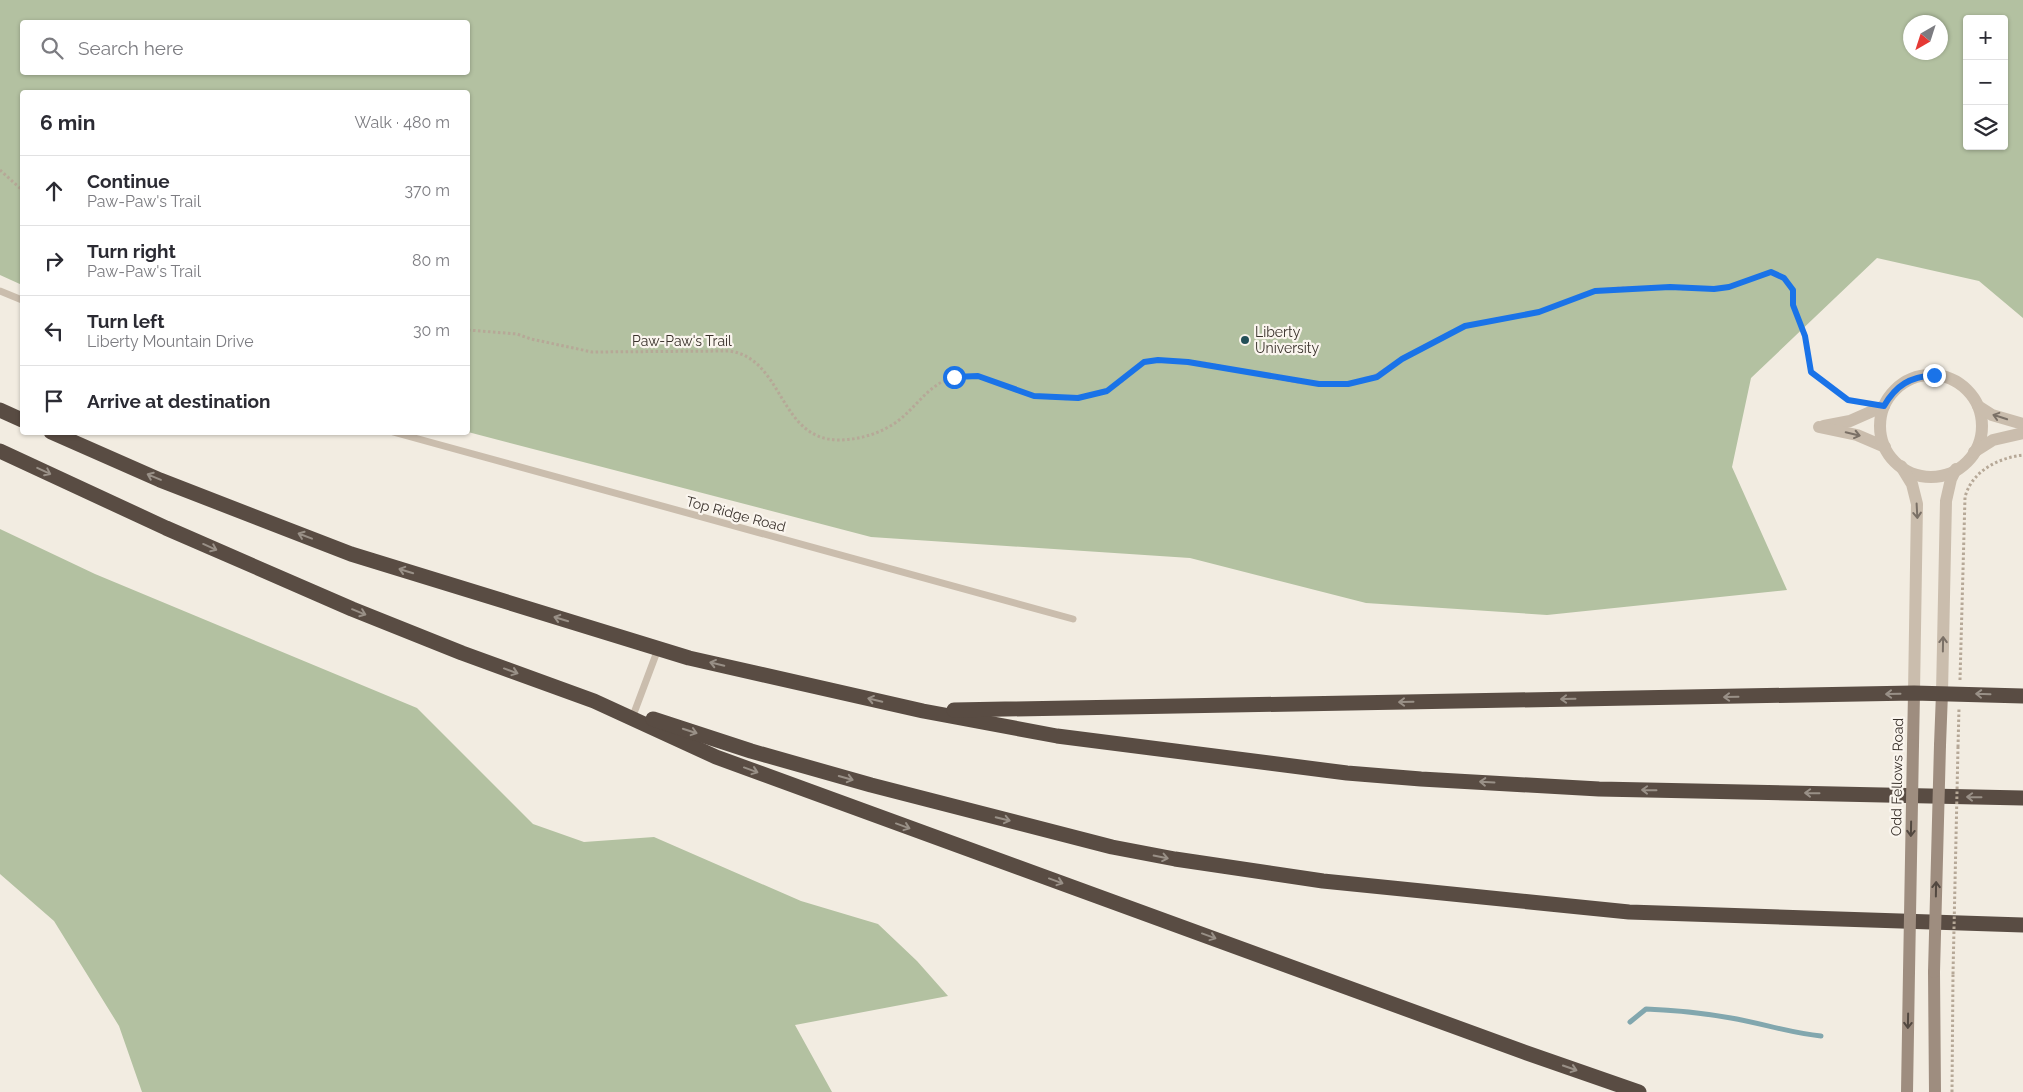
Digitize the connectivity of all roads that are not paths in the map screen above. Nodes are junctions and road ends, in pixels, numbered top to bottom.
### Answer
1 (0, 290) edge
2 (20, 299) edge
3 (1884, 406) junction
4 (1978, 406) junction
5 (0, 410) edge
6 (20, 419) edge
7 (2023, 424) edge
8 (2023, 433) edge
9 (58, 435) edge
10 (405, 435) edge
11 (1885, 447) junction
12 (0, 451) edge
13 (1974, 452) junction
14 (1901, 466) junction
15 (1956, 470) junction
16 (1073, 619) dead end
17 (658, 648) junction
18 (1914, 693) junction
19 (1942, 693) junction
20 (2023, 696) edge
21 (594, 701) junction
22 (923, 711) junction
23 (634, 713) junction
24 (2023, 798) edge
25 (2023, 925) edge
26 (1639, 1092) edge
27 (1907, 1092) edge
28 (1935, 1092) edge

1 - 2 lane
3 - 4 street
3 - 11 street
3 -> 11 street
7 -> 4 street
4 - 13 street
5 - 6 highway
8 - 13 street
17 -> 9 highway
10 - 16 lane, Top Ridge Road
11 - 14 street
12 -> 21 highway
13 - 15 street
14 - 15 street
14 -> 18 street, Odd Fellows Road
19 -> 15 street
22 -> 17 highway
17 - 23 lane
18 - 19 highway
18 -> 22 highway
18 -> 27 main road, Odd Fellows Road, bridge
20 -> 19 highway
28 -> 19 main road, bridge
21 - 23 highway
21 -> 26 highway
24 -> 22 highway
23 -> 25 highway

